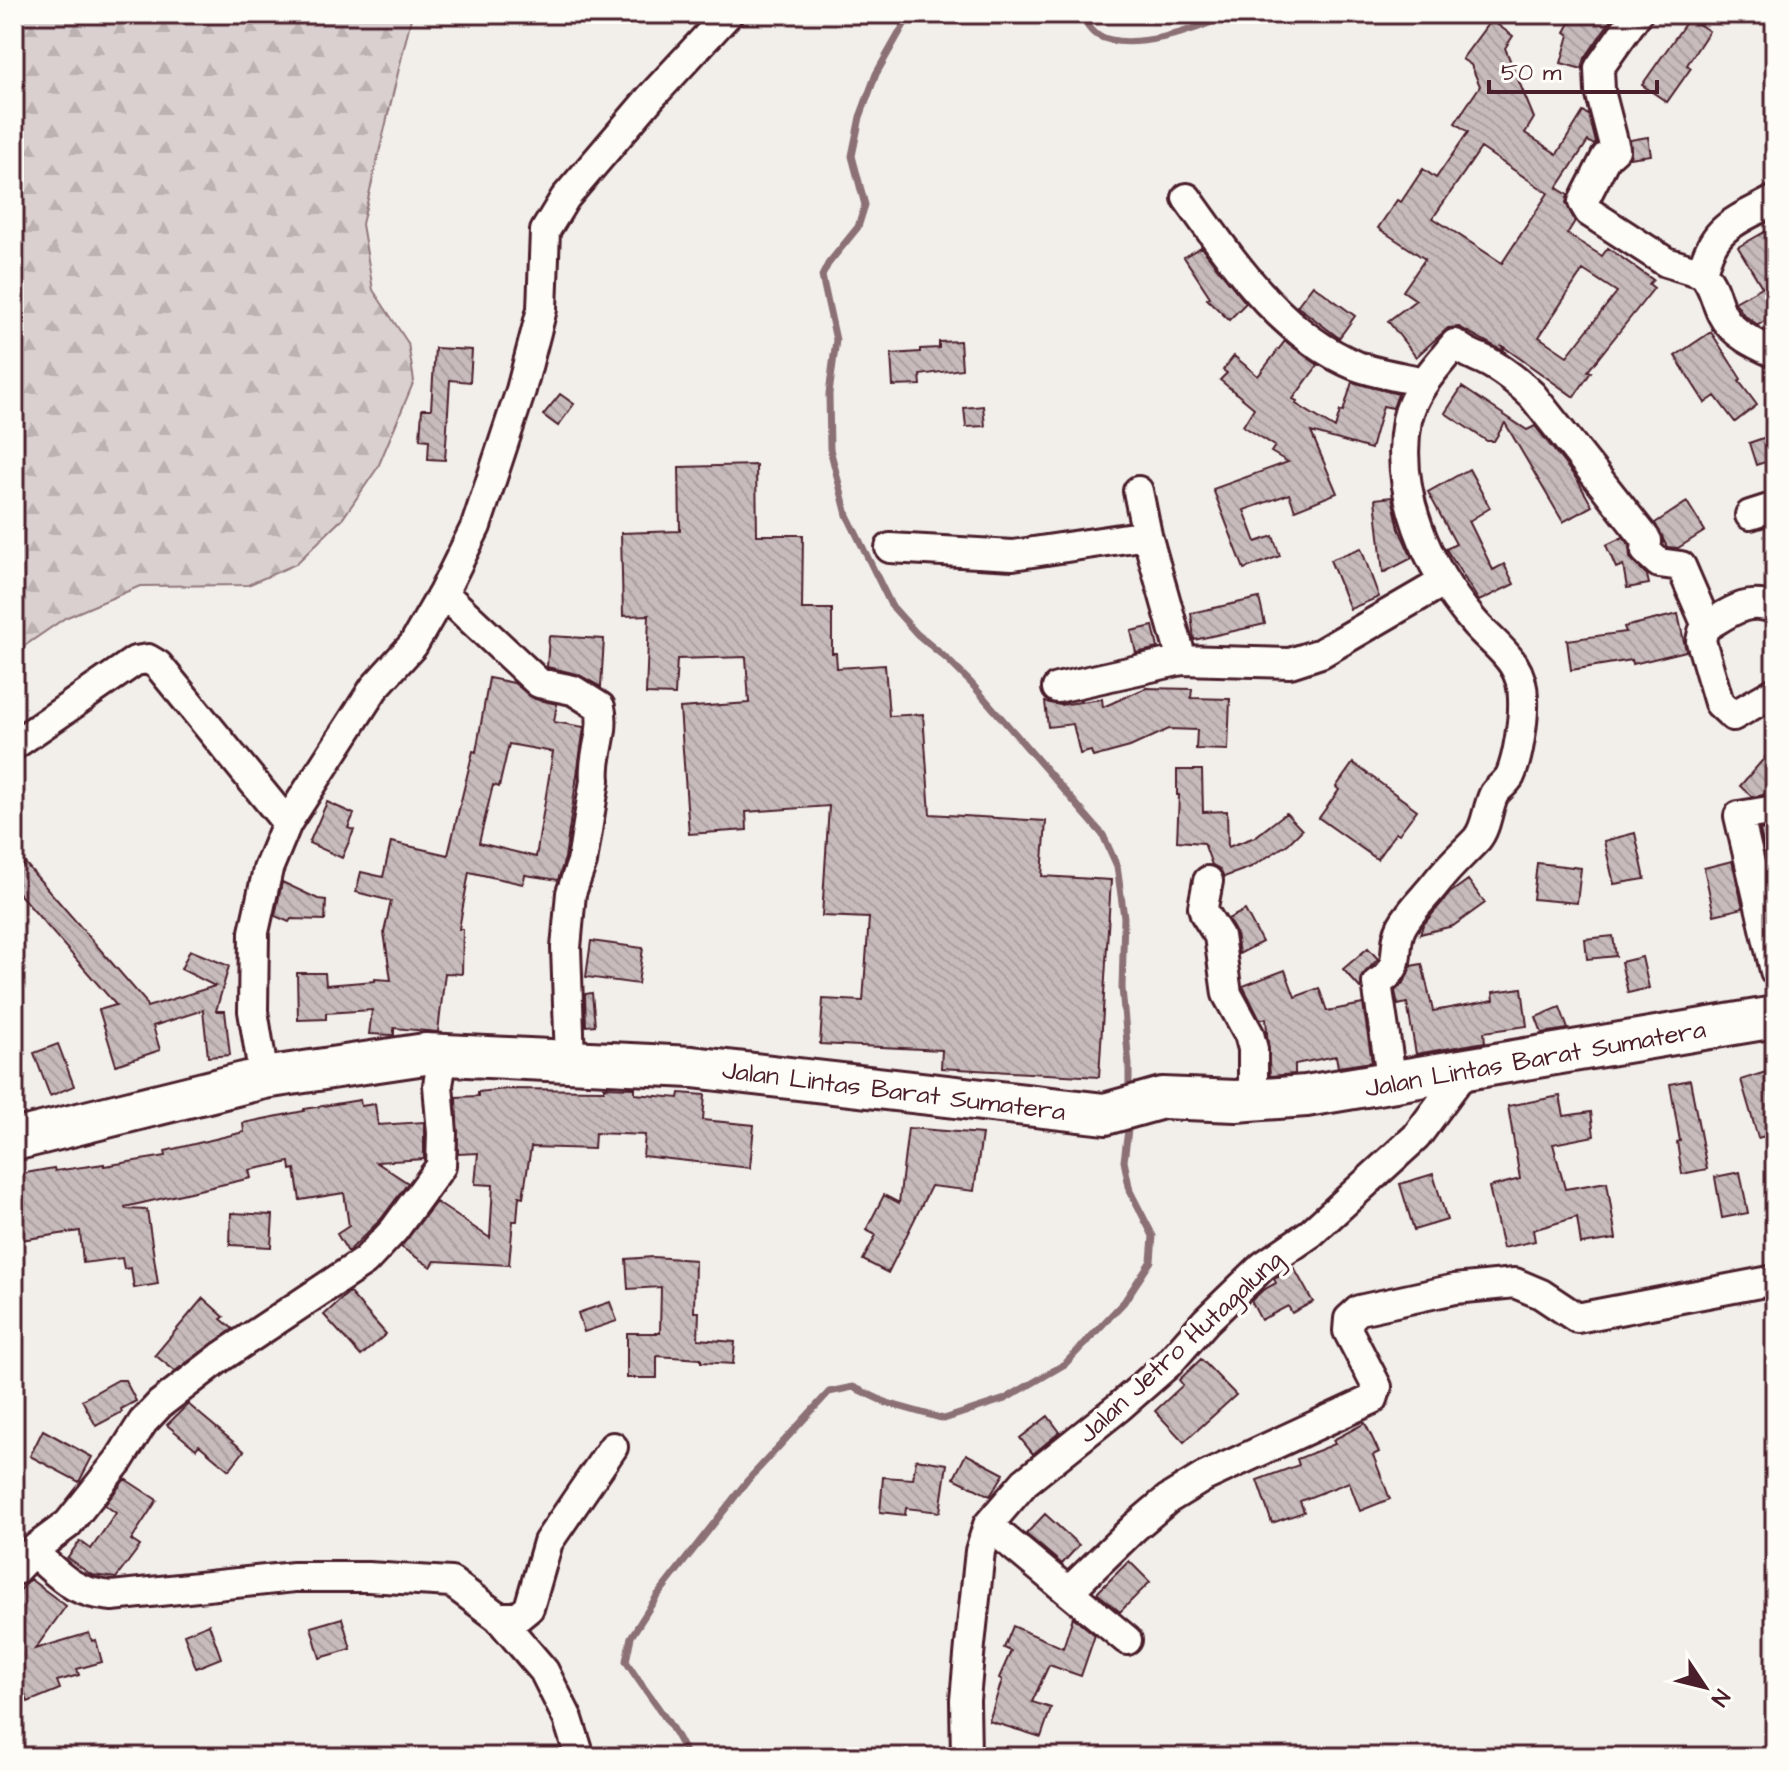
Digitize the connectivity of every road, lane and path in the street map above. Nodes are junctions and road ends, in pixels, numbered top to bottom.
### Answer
1 (728, 14) edge
2 (1637, 14) edge
3 (1187, 198) dead end
4 (1775, 200) edge
5 (1702, 273) junction
6 (1775, 353) edge
7 (1424, 382) junction
8 (1138, 491) dead end
9 (1147, 535) junction
10 (890, 548) dead end
11 (1443, 582) junction
12 (443, 593) junction
13 (1775, 609) edge
14 (1707, 626) junction
15 (1182, 660) junction
16 (1057, 688) dead end
17 (1775, 692) edge
18 (14, 745) edge
19 (1775, 810) edge
20 (287, 823) junction
21 (1208, 881) dead end
22 (1775, 971) edge
23 (1775, 1017) edge
24 (443, 1055) junction
25 (570, 1060) junction
26 (1467, 1068) junction
27 (264, 1078) junction
28 (1392, 1083) junction
29 (1253, 1099) junction
30 (14, 1140) edge
31 (1775, 1280) edge
32 (613, 1447) dead end
33 (988, 1525) junction
34 (24, 1561) edge
35 (1069, 1591) junction
36 (498, 1617) junction
37 (1127, 1640) dead end
38 (580, 1757) edge
39 (966, 1757) edge

1 - 12 street
2 - 5 street
3 - 7 street
4 - 5 street
5 - 6 street
7 - 11 street
7 - 14 street
8 - 9 street
9 - 10 street
9 - 15 street
11 - 15 street
11 - 28 street
12 - 20 street
12 - 25 street
13 - 14 street
14 - 17 street
15 - 16 street
18 - 20 street
19 - 22 street
20 - 27 street
21 - 29 street
23 - 26 highway, Jalan Lintas Barat Sumatera
24 - 25 highway, Jalan Lintas Barat Sumatera
24 - 27 highway, Jalan Lintas Barat Sumatera
24 - 34 street
25 - 29 highway, Jalan Lintas Barat Sumatera
26 - 28 highway, Jalan Lintas Barat Sumatera
26 - 33 street, Jalan Jetro Hutagalung
27 - 30 highway, Jalan Lintas Barat Sumatera
28 - 29 highway, Jalan Lintas Barat Sumatera
31 - 35 street
32 - 36 street
33 - 35 street
33 - 39 street, Jalan Jetro Hutagalung
34 - 36 street
35 - 37 street
36 - 38 street

